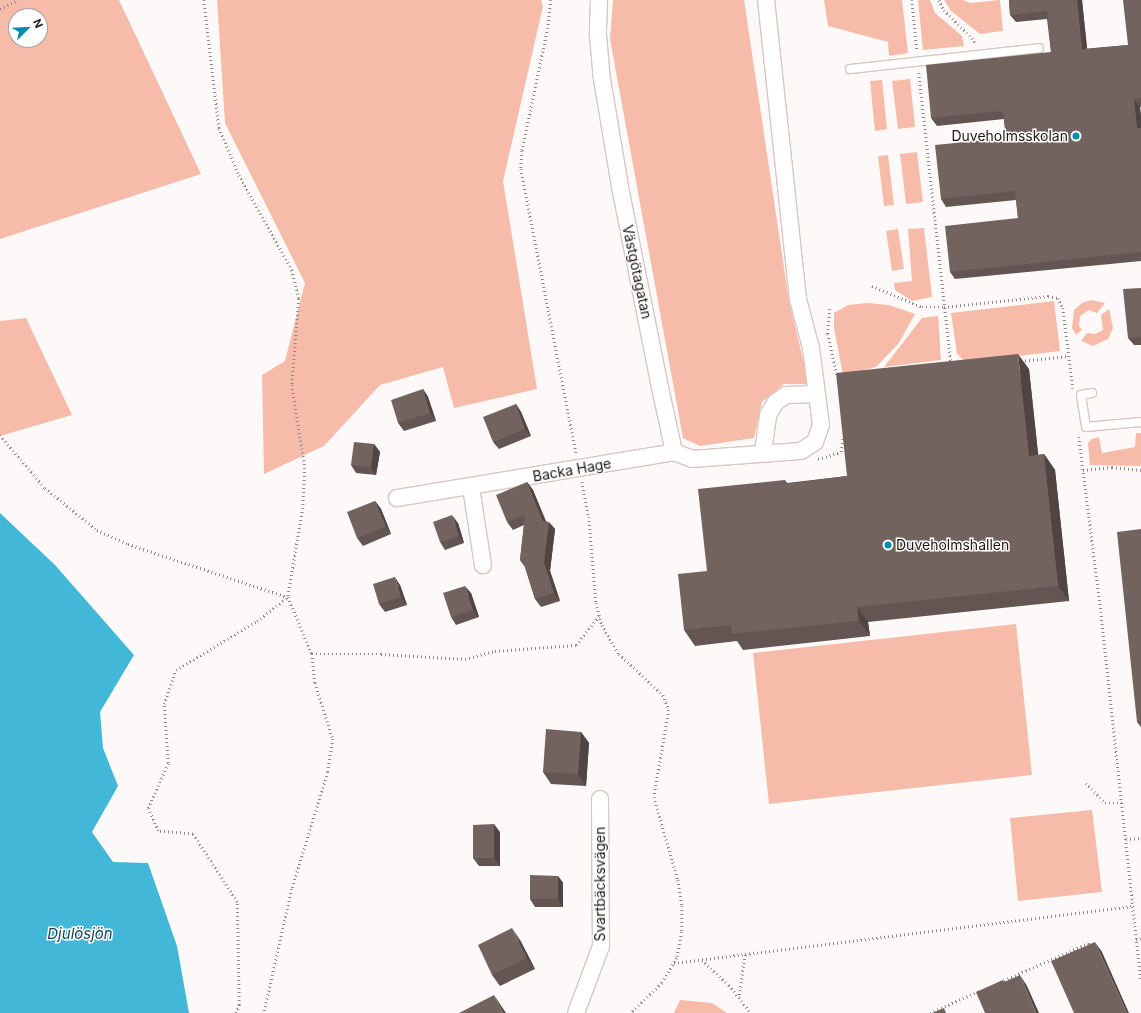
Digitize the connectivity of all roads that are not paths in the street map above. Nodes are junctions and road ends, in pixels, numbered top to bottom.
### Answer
1 (599, 0) edge
2 (766, 0) edge
3 (1039, 48) dead end
4 (850, 69) dead end
5 (1092, 393) dead end
6 (816, 394) junction
7 (1141, 422) edge
8 (674, 452) junction
9 (763, 452) junction
10 (471, 487) junction
11 (397, 498) dead end
12 (483, 565) dead end
13 (600, 799) dead end
14 (576, 1013) edge

1 - 8 street, Västgötagatan
2 - 6 street
3 - 4 lane
5 - 7 lane
6 - 9 street
6 - 9 street
8 - 9 street
8 - 10 street, Backa Hage
10 - 11 street, Backa Hage
10 - 12 street
13 - 14 street, Svartbäcksvägen

